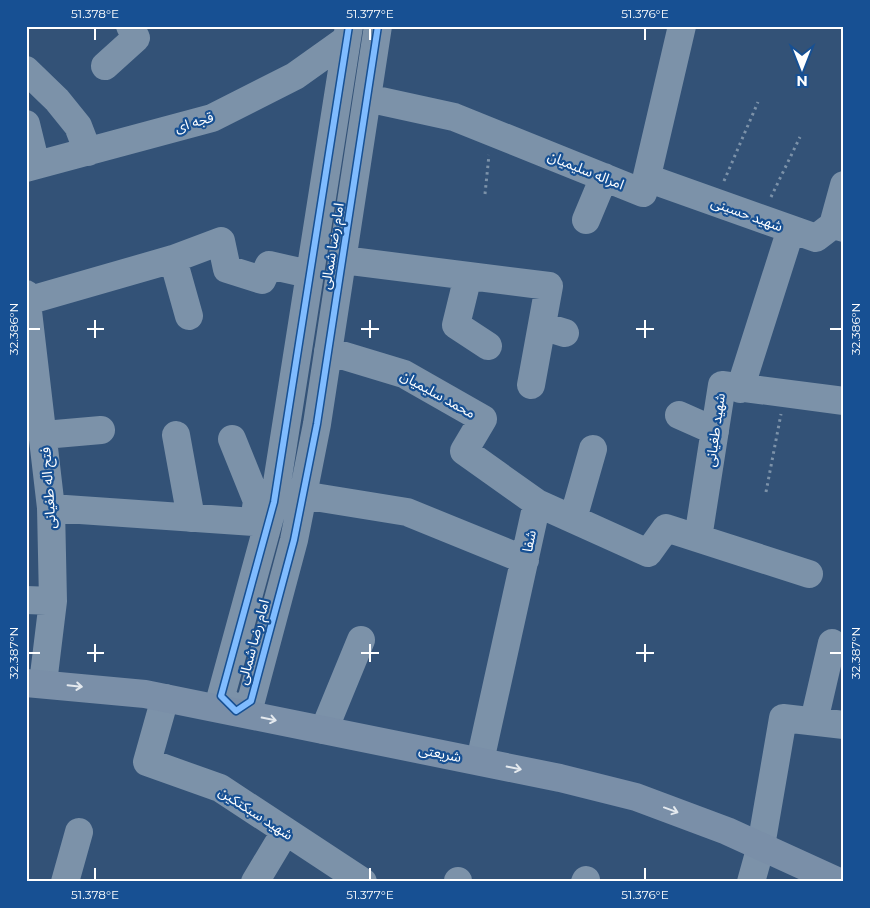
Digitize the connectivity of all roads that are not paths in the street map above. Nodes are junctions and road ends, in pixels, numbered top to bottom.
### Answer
1 (130, 26) edge
2 (682, 26) edge
3 (378, 28) edge
4 (348, 30) edge
5 (105, 66) dead end
6 (26, 70) edge
7 (367, 98) junction
8 (26, 124) edge
9 (88, 152) junction
10 (31, 167) edge
11 (604, 178) junction
12 (646, 178) junction
13 (844, 185) edge
14 (586, 220) dead end
15 (839, 226) edge
16 (791, 229) junction
17 (172, 259) junction
18 (343, 260) junction
19 (309, 274) junction
20 (468, 276) junction
21 (27, 297) edge
22 (189, 316) dead end
23 (488, 346) dead end
24 (328, 351) junction
25 (31, 364) edge
26 (531, 385) dead end
27 (740, 389) junction
28 (844, 401) edge
29 (679, 414) dead end
30 (101, 430) dead end
31 (716, 431) junction
32 (44, 435) junction
33 (176, 435) dead end
34 (232, 439) dead end
35 (593, 449) dead end
36 (302, 495) junction
37 (266, 501) junction
38 (537, 503) junction
39 (51, 508) junction
40 (191, 518) junction
41 (573, 519) junction
42 (698, 538) junction
43 (525, 560) junction
44 (809, 574) dead end
45 (26, 600) edge
46 (53, 601) junction
47 (361, 640) dead end
48 (832, 643) dead end
49 (35, 683) edge
50 (164, 698) junction
51 (236, 711) junction
52 (814, 721) junction
53 (844, 725) edge
54 (324, 730) junction
55 (480, 761) junction
56 (79, 832) dead end
57 (285, 832) junction
58 (761, 846) junction
59 (837, 881) edge
60 (64, 882) edge
61 (255, 882) edge
62 (363, 882) edge
63 (751, 882) edge

1 - 5 street
2 - 12 street, امراله سلیمیان
3 - 7 street, امام رضا شمالی
4 - 9 street, قجه ای
4 - 19 street, امام رضا شمالی
6 - 9 street
7 - 11 street, امراله سلیمیان
7 - 18 street, امام رضا شمالی
8 - 10 street
9 - 10 street, قجه ای
11 - 12 street, امراله سلیمیان
11 - 14 street
12 - 16 street, شهید حسینی
13 - 15 street
15 - 16 street, شهید حسینی
16 - 27 street
17 - 19 street
17 - 21 street
17 - 22 street
18 - 20 street
18 - 24 street, امام رضا شمالی
19 - 37 street, امام رضا شمالی
20 - 23 street
20 - 26 street
21 - 25 street, فتح اله طغیانی
24 - 36 street, امام رضا شمالی
24 - 38 street, محمد سلیمیان
25 - 32 street, فتح اله طغیانی
27 - 28 street, شهید طغیانی
27 - 31 street, شهید طغیانی
29 - 31 street
30 - 32 street
31 - 42 street, شهید طغیانی
32 - 39 street, فتح اله طغیانی
33 - 40 street
34 - 37 street
35 - 41 street
36 - 43 street
36 - 51 street, امام رضا شمالی
37 - 40 street
37 - 51 street, امام رضا شمالی
38 - 41 street
38 - 43 street, شفا
39 - 40 street
39 - 46 street, فتح اله طغیانی
41 - 42 street
42 - 44 street
43 - 55 street, شفا
45 - 46 street
46 - 49 street, فتح اله طغیانی
47 - 54 street
48 - 52 street
49 -> 50 main road, شریعتی
50 - 51 main road, شریعتی
50 - 57 street, شهید سبکتکین
51 -> 54 main road, شریعتی
52 - 53 street
52 - 58 street
54 - 55 main road, شریعتی
55 -> 58 main road, شریعتی
56 - 60 street
57 - 61 street
57 - 62 street, شهید سبکتکین
58 - 59 main road, شریعتی
58 - 63 street

